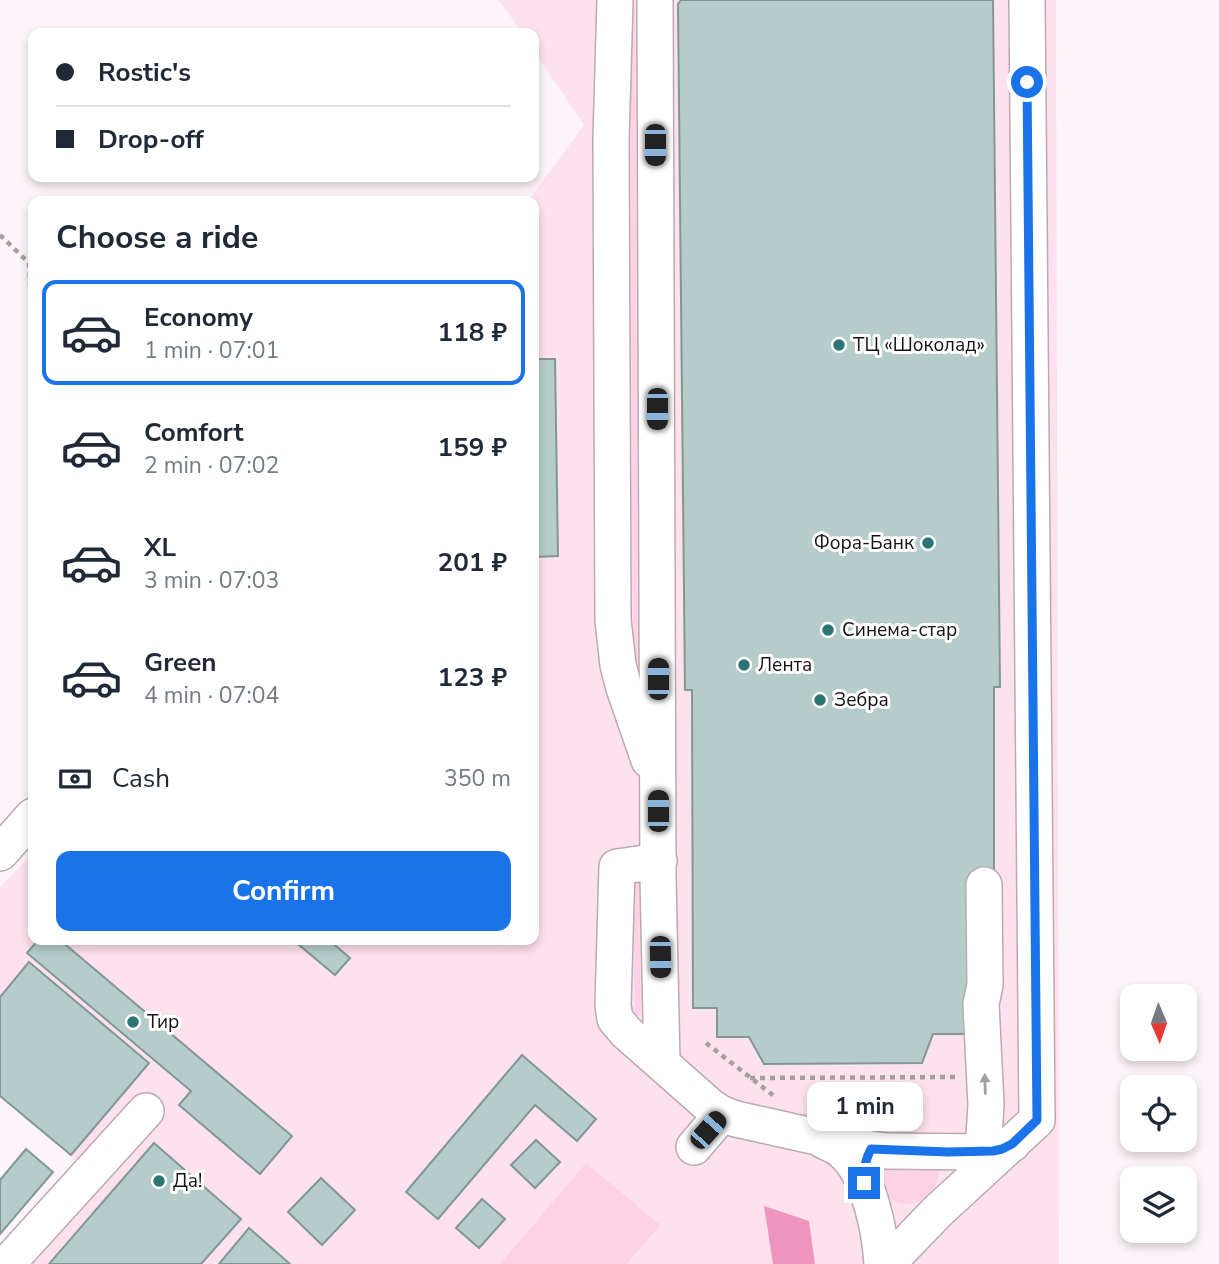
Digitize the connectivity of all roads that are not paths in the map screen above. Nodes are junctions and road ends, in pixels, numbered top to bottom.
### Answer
1 (615, 0) edge
2 (654, 0) edge
3 (1027, 0) edge
4 (658, 786) junction
5 (28, 822) edge
6 (0, 853) edge
7 (659, 861) junction
8 (984, 885) dead end
9 (662, 1063) junction
10 (146, 1111) dead end
11 (722, 1114) junction
12 (816, 1137) junction
13 (694, 1147) dead end
14 (998, 1148) junction
15 (871, 1149) junction
16 (948, 1152) junction
17 (865, 1187) junction
18 (940, 1209) junction
19 (7, 1264) edge
20 (885, 1264) edge

1 - 4 street
2 - 4 street
3 - 14 street
4 - 7 street
5 - 6 street
7 - 9 street
7 - 9 street
14 -> 8 street
9 - 11 street
10 - 19 street
11 - 12 street
11 - 13 street
12 - 15 street
12 - 17 street
14 - 16 street
14 - 18 street
15 - 16 street
15 - 17 street
16 - 18 street
17 - 18 street
17 - 20 street
18 - 20 street

